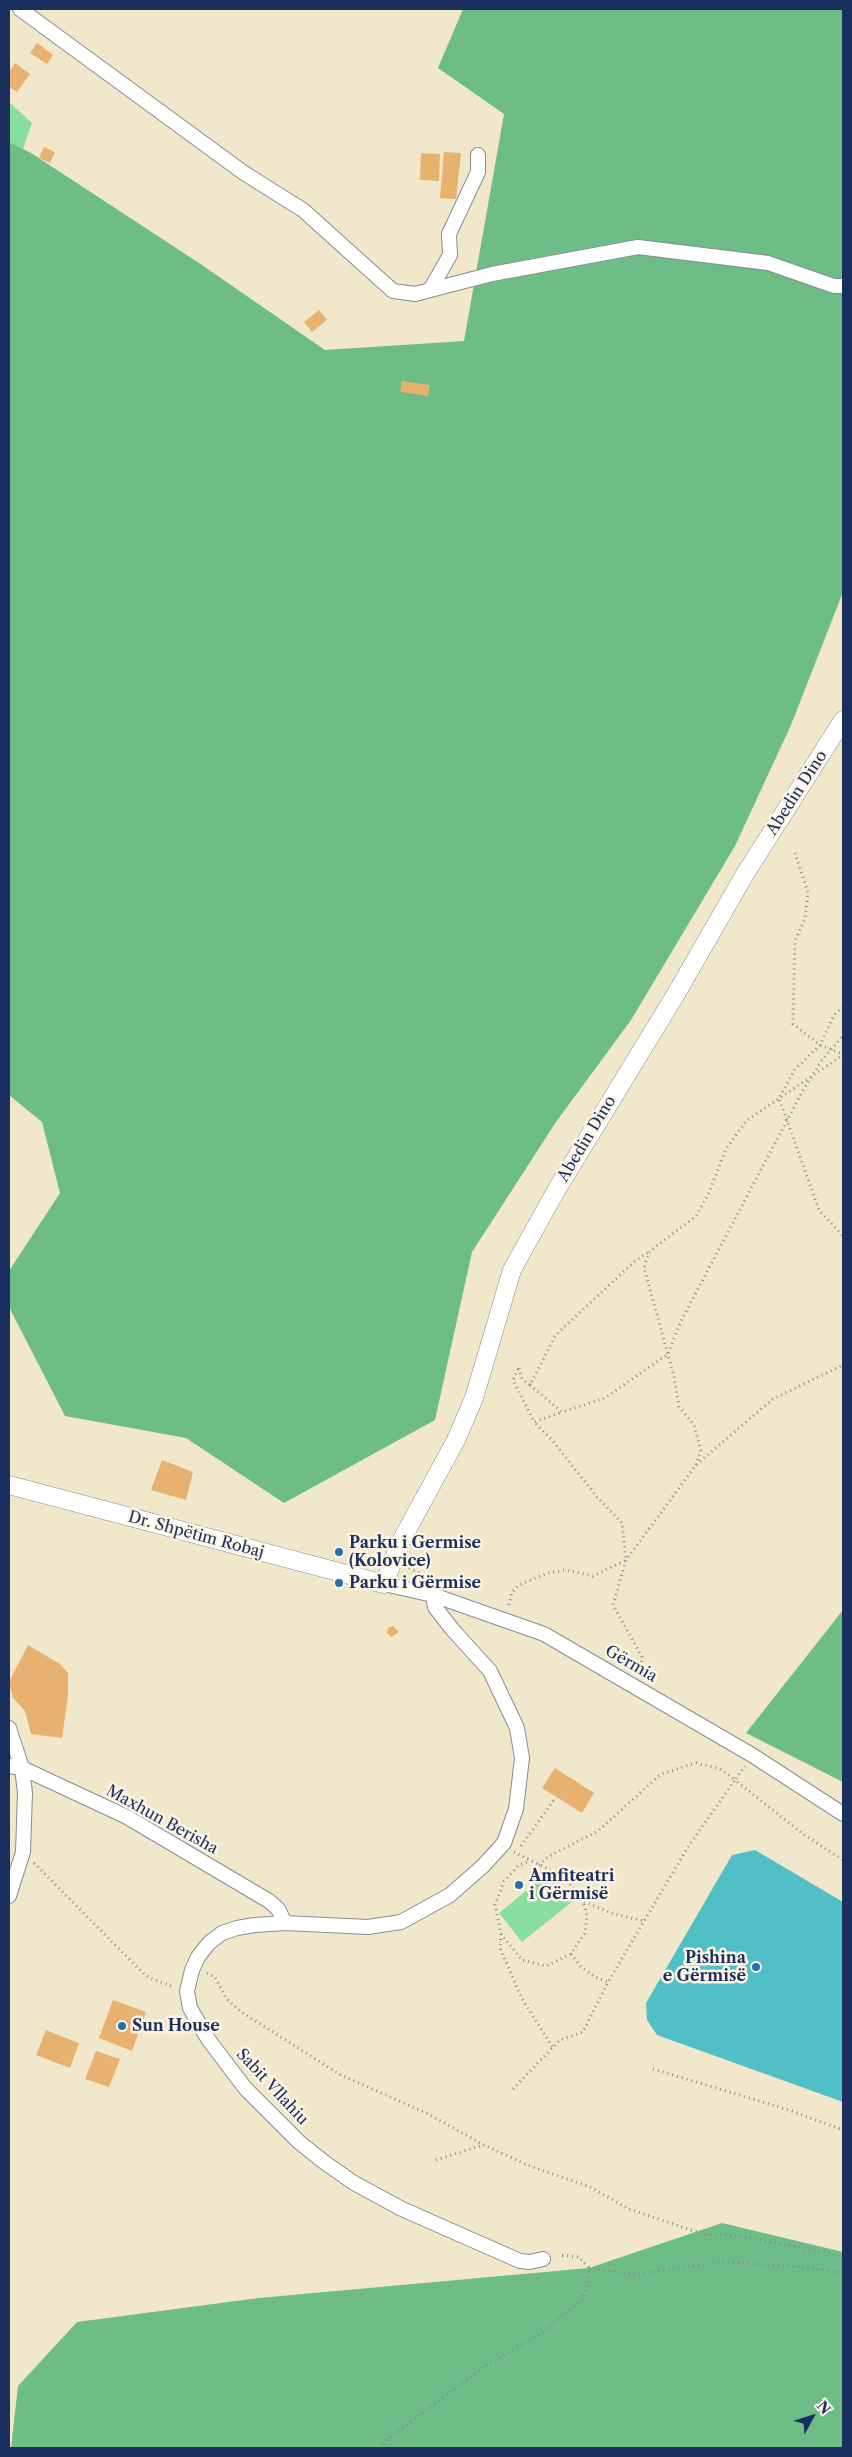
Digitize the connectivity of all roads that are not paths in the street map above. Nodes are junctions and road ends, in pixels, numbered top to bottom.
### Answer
1 (20, 9) edge
2 (478, 155) dead end
3 (843, 286) edge
4 (430, 290) junction
5 (843, 720) edge
6 (9, 1485) edge
7 (384, 1584) junction
8 (433, 1595) junction
9 (9, 1728) edge
10 (15, 1767) edge
11 (843, 1814) edge
12 (9, 1896) edge
13 (285, 1924) junction
14 (543, 2259) road end

1 - 4 street
2 - 4 street
3 - 4 street
5 - 7 street, Abedin Dino
6 - 7 street, Dr. Shpëtim Robaj
7 - 8 street, Gërmia
8 - 11 street, Gërmia
8 - 13 street, Sabit Vllahiu
9 - 10 street
10 - 12 street
10 - 13 street, Maxhun Berisha
13 - 14 street, Sabit Vllahiu

